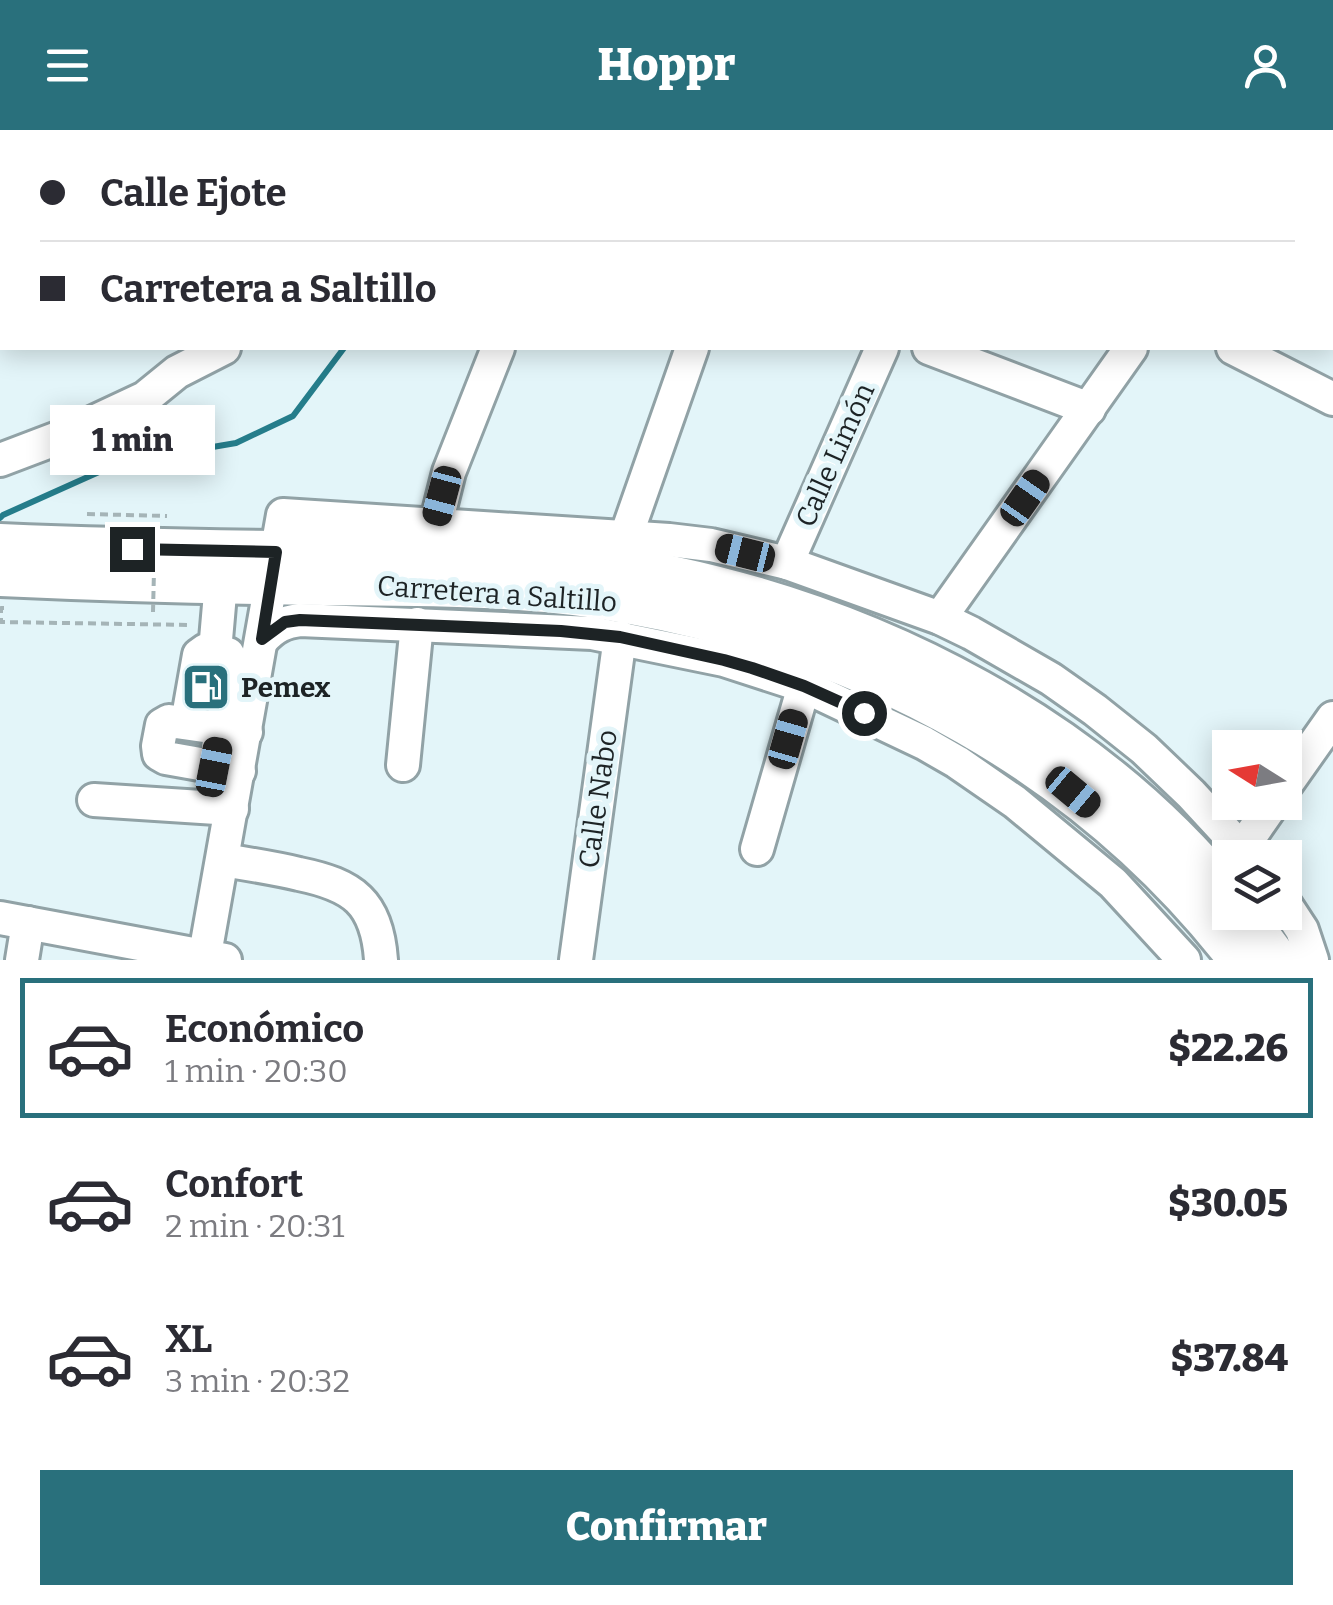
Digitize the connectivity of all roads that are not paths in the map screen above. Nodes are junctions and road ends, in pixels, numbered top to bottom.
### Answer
1 (220, 350) edge
2 (497, 350) edge
3 (691, 350) edge
4 (881, 350) edge
5 (935, 350) edge
6 (1130, 350) edge
7 (1237, 350) edge
8 (1333, 400) edge
9 (1089, 409) junction
10 (0, 460) edge
11 (432, 538) junction
12 (0, 545) edge
13 (610, 550) junction
14 (787, 563) junction
15 (274, 568) junction
16 (221, 582) junction
17 (10, 592) edge
18 (940, 618) junction
19 (418, 624) junction
20 (620, 637) junction
21 (216, 639) junction
22 (262, 639) junction
23 (804, 686) junction
24 (1333, 718) edge
25 (187, 723) junction
26 (234, 730) junction
27 (1302, 762) edge
28 (403, 765) dead end
29 (227, 769) junction
30 (94, 800) dead end
31 (232, 809) junction
32 (1233, 840) edge
33 (757, 849) dead end
34 (222, 860) junction
35 (1212, 877) edge
36 (14, 921) edge
37 (1255, 930) edge
38 (1302, 930) edge
39 (212, 959) edge
40 (22, 960) edge
41 (380, 960) edge
42 (576, 960) edge
43 (1184, 960) edge
44 (1240, 960) edge
45 (1278, 960) edge
46 (1312, 960) edge

1 - 10 street
2 - 11 street
3 - 13 street
4 - 14 street, Calle Limón
5 - 9 street
6 - 9 street
7 - 8 street
9 - 18 street
11 - 13 main road, Carretera a Saltillo
11 - 15 main road, Carretera a Saltillo
12 - 15 main road, Carretera a Saltillo
13 - 14 street
13 - 35 main road, Carretera a Saltillo
14 - 18 street
15 - 16 main road, Carretera a Saltillo
15 - 22 street
15 - 44 main road, Carretera a Saltillo
16 - 17 main road, Carretera a Saltillo
16 - 21 street
18 - 32 street
19 - 20 street
19 - 22 street
19 - 28 street
20 - 23 street
20 - 42 street, Calle Nabo
21 - 25 street
21 - 26 street
22 - 26 street
23 - 33 street
23 - 43 street
24 - 27 street
25 - 26 street
25 - 29 street
26 - 29 street
29 - 31 street
30 - 31 street
31 - 34 street
34 - 39 street
34 - 41 street
36 - 39 street
36 - 40 street
37 - 45 main road
38 - 46 street

